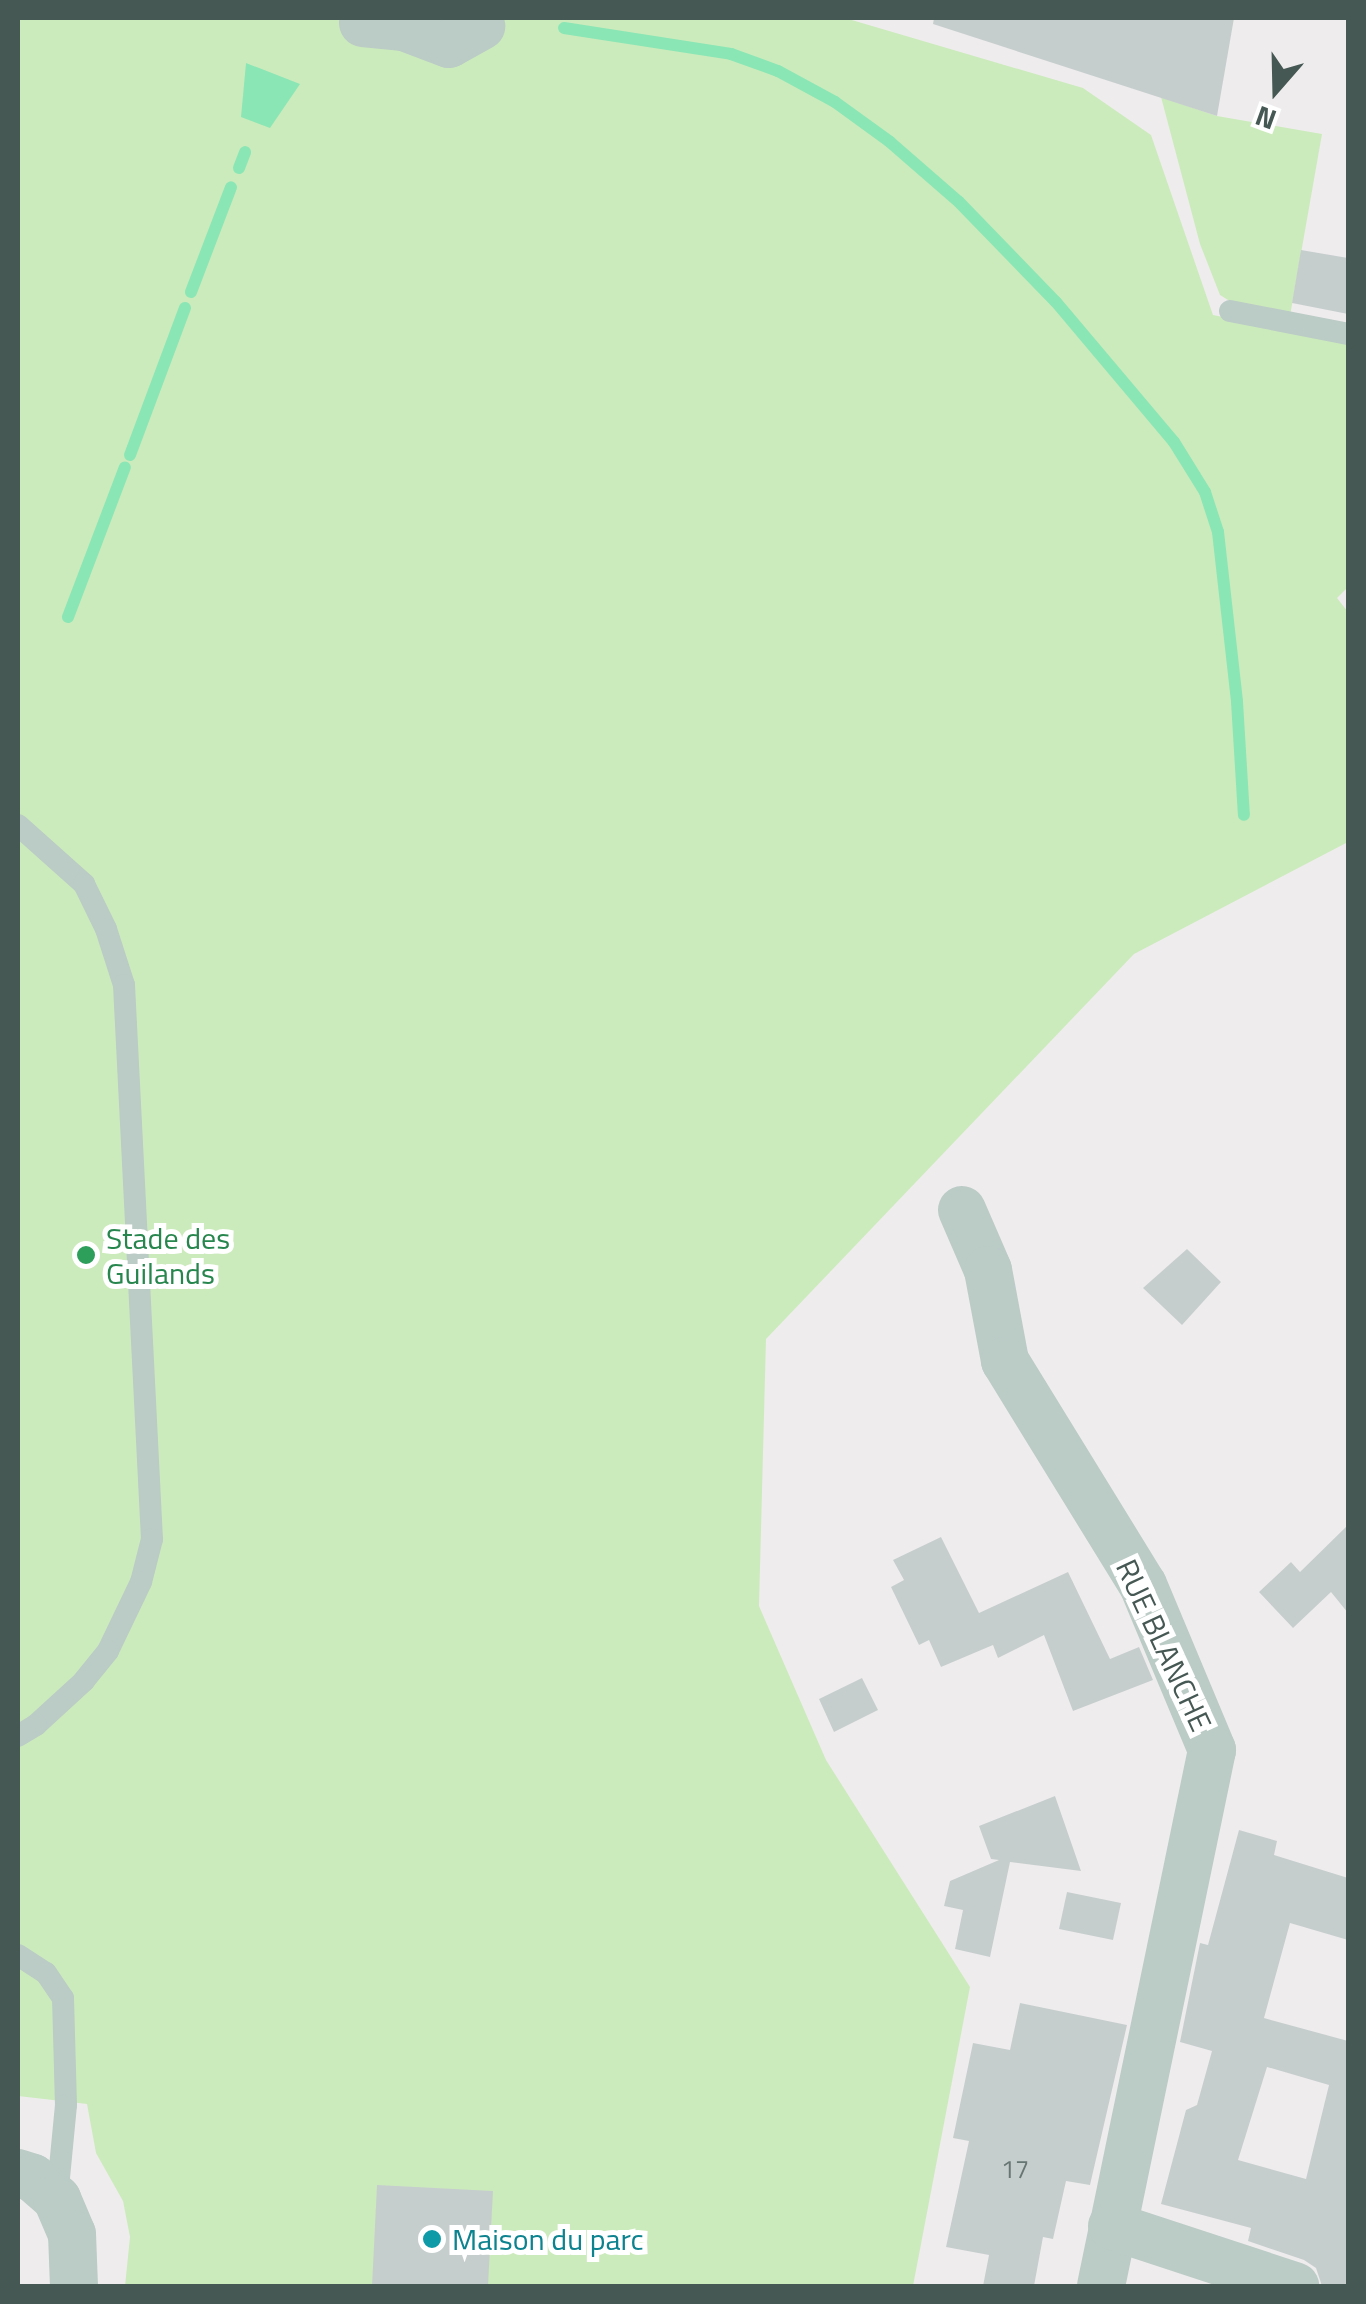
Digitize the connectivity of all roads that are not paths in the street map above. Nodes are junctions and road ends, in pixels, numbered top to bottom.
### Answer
1 (364, 23) dead end
2 (481, 26) dead end
3 (1230, 311) dead end
4 (1348, 334) edge
5 (18, 825) edge
6 (962, 1210) dead end
7 (18, 1736) edge
8 (18, 1956) edge
9 (18, 2173) edge
10 (56, 2199) junction
11 (1112, 2226) junction
12 (74, 2286) edge
13 (1100, 2286) edge
14 (1296, 2286) edge

1 - 2 street
3 - 4 lane
5 - 7 lane
6 - 11 street, RUE BLANCHE
8 - 10 lane
9 - 10 street
10 - 12 street
11 - 13 street, RUE BLANCHE
11 - 14 street

